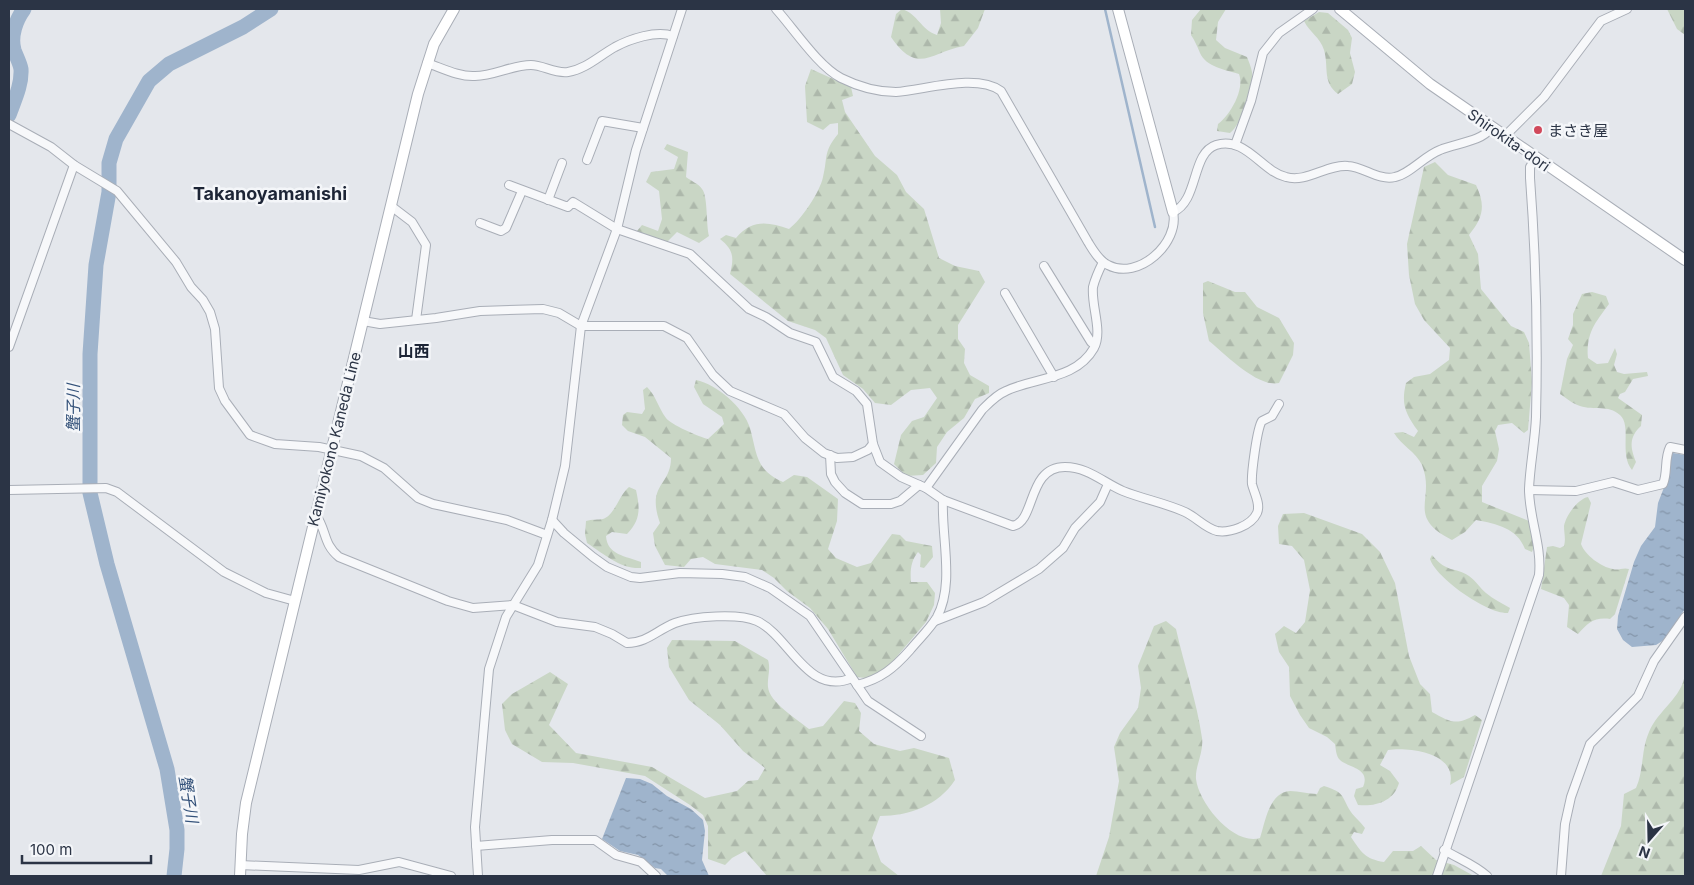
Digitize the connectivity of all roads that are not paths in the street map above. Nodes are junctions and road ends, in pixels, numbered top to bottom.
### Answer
1 (454, 9) edge
2 (682, 9) edge
3 (776, 9) edge
4 (1118, 9) edge
5 (1313, 9) edge
6 (1340, 9) edge
7 (1627, 9) edge
8 (673, 36) junction
9 (427, 62) junction
10 (9, 125) edge
11 (643, 128) junction
12 (1491, 128) junction
13 (1504, 137) junction
14 (1236, 145) junction
15 (1535, 159) junction
16 (587, 160) dead end
17 (562, 163) dead end
18 (74, 165) junction
19 (509, 185) dead end
20 (522, 190) junction
21 (548, 200) junction
22 (391, 206) junction
23 (1173, 212) junction
24 (480, 223) dead end
25 (617, 229) junction
26 (1685, 260) edge
27 (1103, 262) junction
28 (1044, 266) dead end
29 (1005, 293) dead end
30 (416, 320) junction
31 (363, 321) junction
32 (581, 326) junction
33 (1095, 346) junction
34 (9, 347) edge
35 (1054, 377) junction
36 (1279, 404) dead end
37 (872, 444) junction
38 (332, 449) junction
39 (1685, 450) edge
40 (830, 456) junction
41 (1108, 484) junction
42 (923, 486) junction
43 (9, 490) edge
44 (1529, 490) junction
45 (943, 500) junction
46 (316, 516) junction
47 (552, 520) junction
48 (547, 535) junction
49 (295, 602) junction
50 (513, 605) junction
51 (1685, 617) edge
52 (935, 620) junction
53 (852, 678) junction
54 (857, 685) junction
55 (921, 736) dead end
56 (476, 846) junction
57 (1444, 850) junction
58 (240, 871) edge
59 (451, 876) edge
60 (478, 876) edge
61 (656, 876) edge
62 (1437, 876) edge
63 (1487, 876) edge
64 (1561, 876) edge

1 - 9 main road, Kamiyokono Kaneda Line
2 - 8 street
3 - 27 street
4 - 23 main road
5 - 14 street
6 - 12 main road, Shirokita-dori
7 - 13 street
8 - 9 street
8 - 11 street
9 - 22 main road, Kamiyokono Kaneda Line
10 - 18 street
11 - 16 street
11 - 25 street
12 - 13 main road, Shirokita-dori
12 - 14 street
13 - 15 main road, Shirokita-dori
14 - 23 street
15 - 26 main road, Shirokita-dori
15 - 44 street
17 - 21 street
18 - 34 street
18 - 38 street
19 - 20 street
20 - 21 street
20 - 24 street
21 - 25 street
22 - 30 street
22 - 31 main road, Kamiyokono Kaneda Line
23 - 27 street
25 - 32 street
25 - 37 street
27 - 33 street
28 - 33 street
29 - 35 street
30 - 31 street
30 - 32 street
31 - 38 main road, Kamiyokono Kaneda Line
32 - 40 street
32 - 47 street
33 - 35 street
35 - 42 street
36 - 41 street
37 - 40 street
37 - 42 street
38 - 46 main road, Kamiyokono Kaneda Line
38 - 48 street
39 - 44 street
40 - 42 street
41 - 45 street
41 - 52 street
42 - 45 street
43 - 49 street
44 - 57 street
45 - 52 street
46 - 49 main road, Kamiyokono Kaneda Line
46 - 50 street
47 - 48 street
47 - 53 street
48 - 50 street
49 - 58 main road, Kamiyokono Kaneda Line
50 - 53 street
50 - 56 street
51 - 64 street
52 - 54 street
53 - 54 street
54 - 55 street
56 - 60 street
56 - 61 street
57 - 62 street
57 - 63 street
58 - 59 street

